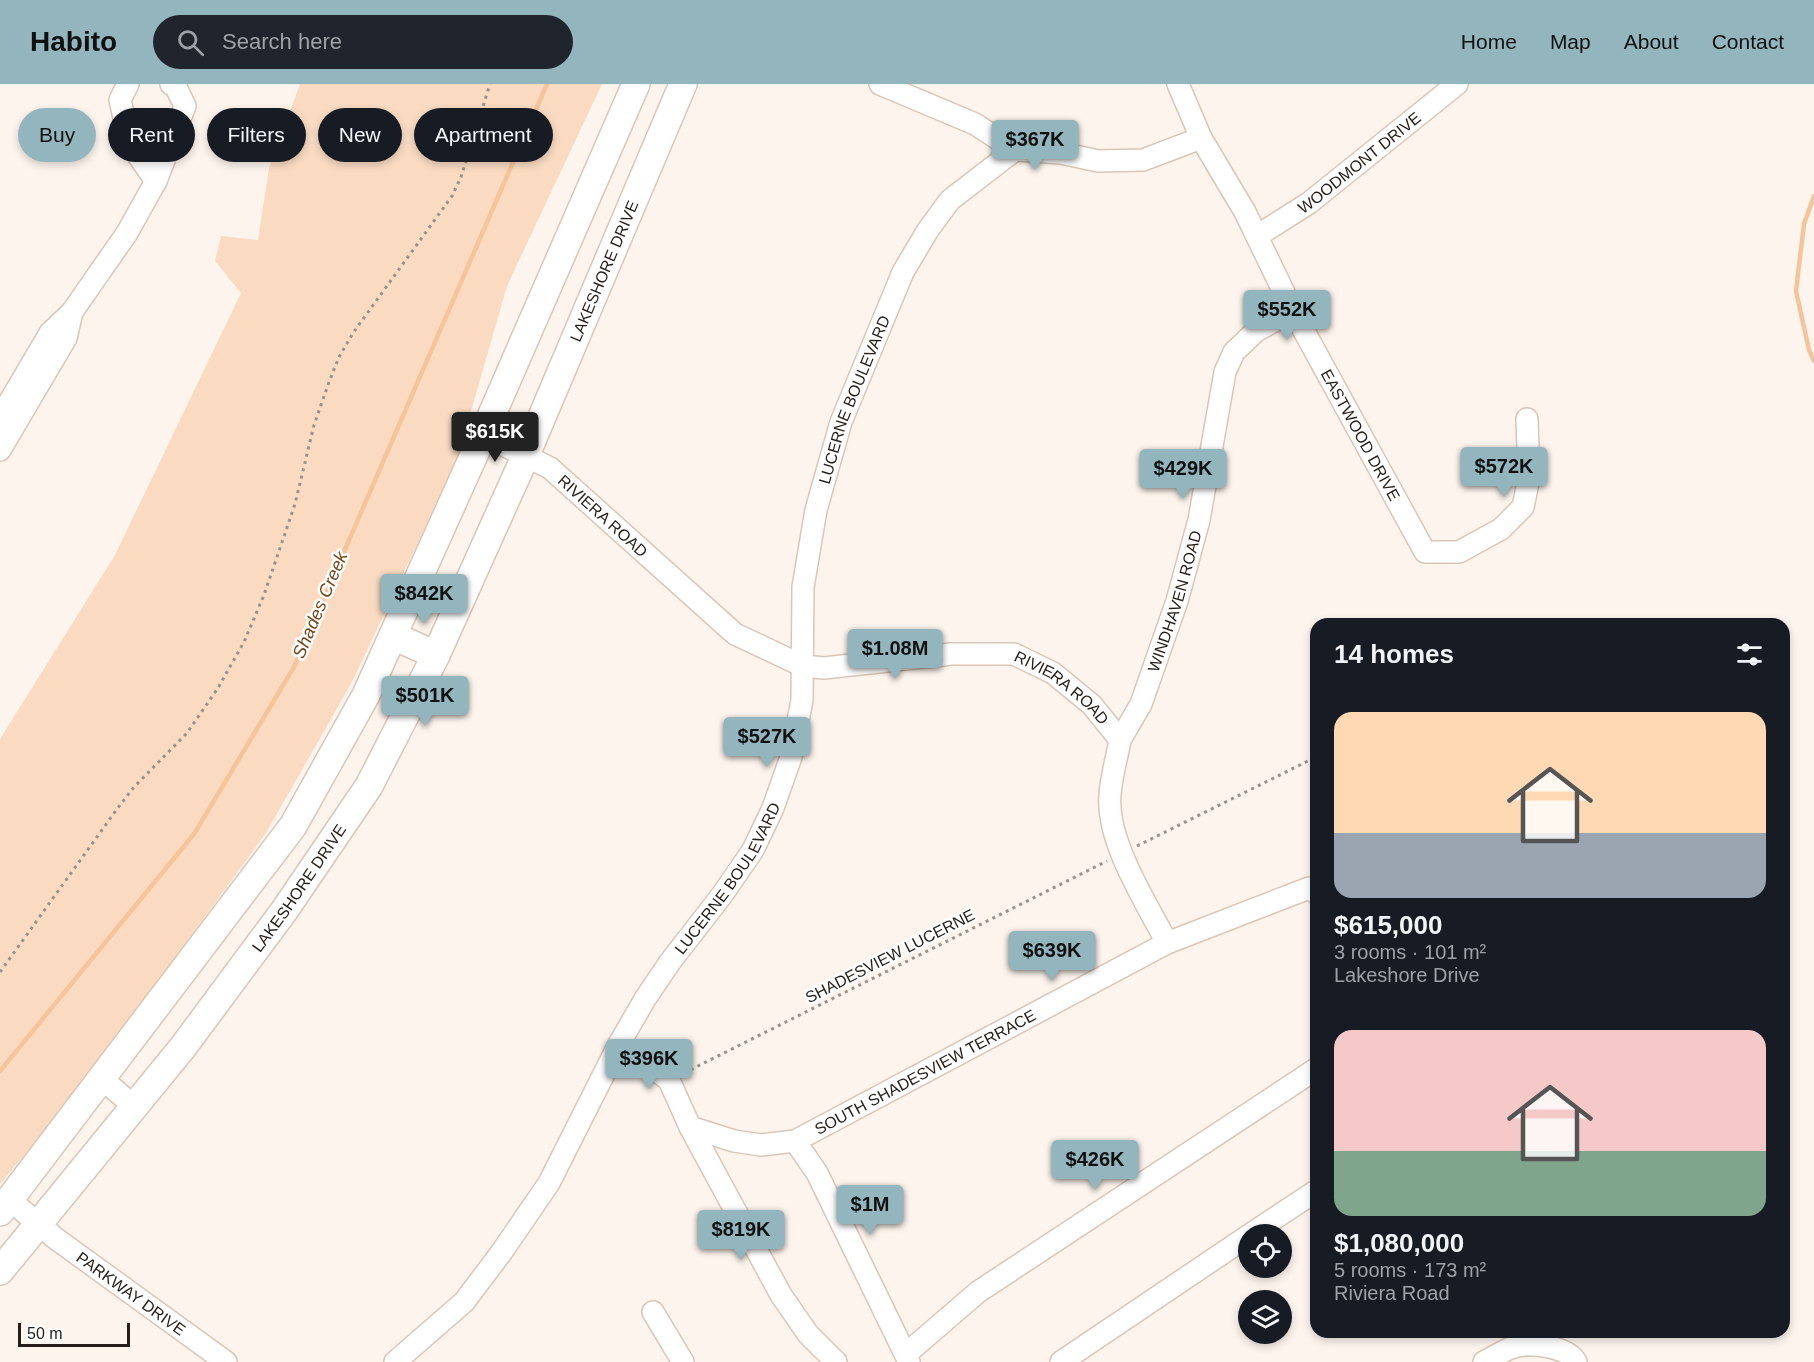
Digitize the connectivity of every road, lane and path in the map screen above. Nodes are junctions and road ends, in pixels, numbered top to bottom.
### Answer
1 (128, 84) edge
2 (171, 84) edge
3 (490, 84) edge
4 (636, 84) edge
5 (683, 84) edge
6 (880, 84) edge
7 (1179, 84) edge
8 (1456, 84) edge
9 (1201, 138) junction
10 (1015, 150) junction
11 (156, 181) junction
12 (1257, 236) junction
13 (1293, 311) junction
14 (72, 312) junction
15 (0, 418) edge
16 (1527, 419) dead end
17 (483, 435) junction
18 (0, 450) edge
19 (525, 457) junction
20 (393, 636) junction
21 (436, 655) junction
22 (803, 666) junction
23 (1120, 740) junction
24 (1310, 761) edge
25 (1121, 854) junction
26 (1310, 889) edge
27 (1167, 943) junction
28 (0, 972) edge
29 (619, 1044) junction
30 (1310, 1073) edge
31 (102, 1079) junction
32 (669, 1080) junction
33 (135, 1107) junction
34 (690, 1127) junction
35 (795, 1141) junction
36 (1310, 1195) edge
37 (5, 1206) edge
38 (38, 1224) junction
39 (1266, 1224) edge
40 (1238, 1242) edge
41 (0, 1271) edge
42 (653, 1312) dead end
43 (908, 1358) edge
44 (226, 1362) edge
45 (395, 1362) edge
46 (683, 1362) edge
47 (836, 1362) edge
48 (1061, 1362) edge
49 (1484, 1362) edge
50 (1576, 1362) edge

1 - 11 street
2 - 11 street
3 - 28 path
4 - 17 main road
5 - 19 main road, LAKESHORE DRIVE
6 - 10 street
7 - 9 street, EASTWOOD DRIVE
8 - 12 street, WOODMONT DRIVE
9 - 10 street
9 - 12 street, EASTWOOD DRIVE
10 - 22 street, LUCERNE BOULEVARD
11 - 14 street
12 - 13 street, EASTWOOD DRIVE
13 - 16 street, EASTWOOD DRIVE
13 - 23 street, WINDHAVEN ROAD
14 - 15 street
14 - 18 street
17 - 19 street
17 - 20 main road
19 - 21 main road, LAKESHORE DRIVE
19 - 22 street, RIVIERA ROAD
20 - 21 main road
20 - 31 main road
21 - 33 main road, LAKESHORE DRIVE
22 - 23 street, RIVIERA ROAD
22 - 29 street, LUCERNE BOULEVARD
23 - 25 street, RIVIERA ROAD
24 - 25 path, SHADESVIEW LUCERNE
25 - 27 street, RIVIERA ROAD
25 - 32 path, SHADESVIEW LUCERNE
26 - 27 street, SOUTH SHADESVIEW TERRACE
27 - 35 street, SOUTH SHADESVIEW TERRACE
29 - 32 street
29 - 45 street, LUCERNE BOULEVARD
30 - 43 street
31 - 33 street
31 - 37 main road
32 - 34 street
33 - 38 main road, LAKESHORE DRIVE
34 - 35 street
34 - 47 street
35 - 43 street
36 - 39 street
37 - 38 street, PARKWAY DRIVE
38 - 41 main road, LAKESHORE DRIVE
38 - 44 street, PARKWAY DRIVE
40 - 48 street
42 - 46 street
49 - 50 street

